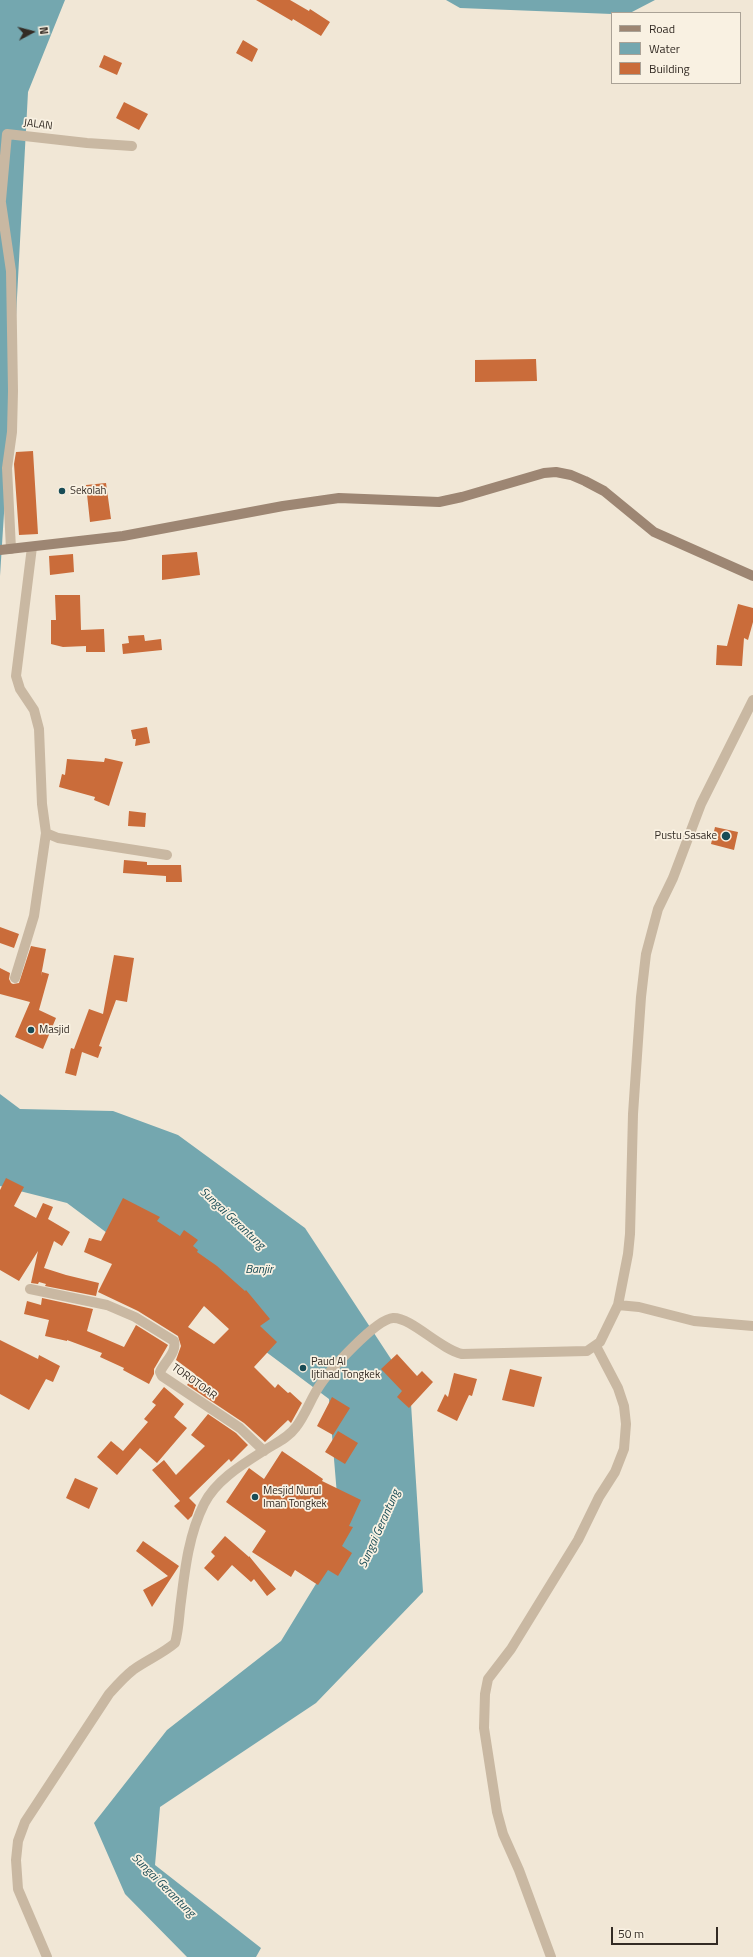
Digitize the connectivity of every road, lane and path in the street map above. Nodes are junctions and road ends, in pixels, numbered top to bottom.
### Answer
1 (132, 146) dead end
2 (1, 198) edge
3 (32, 546) junction
4 (7, 550) edge
5 (753, 576) edge
6 (753, 700) edge
7 (46, 833) junction
8 (167, 854) dead end
9 (15, 978) dead end
10 (30, 1289) dead end
11 (618, 1305) junction
12 (753, 1326) edge
13 (596, 1346) junction
14 (264, 1451) junction
15 (47, 1957) edge
16 (551, 1957) edge

1 - 2 street, JALAN
2 - 4 street
3 - 4 street
3 - 5 street
3 - 7 street
6 - 11 street
7 - 8 street
7 - 9 street
10 - 14 street, TOROTOAR
11 - 12 street
11 - 13 street
13 - 14 street
13 - 16 street
14 - 15 street

